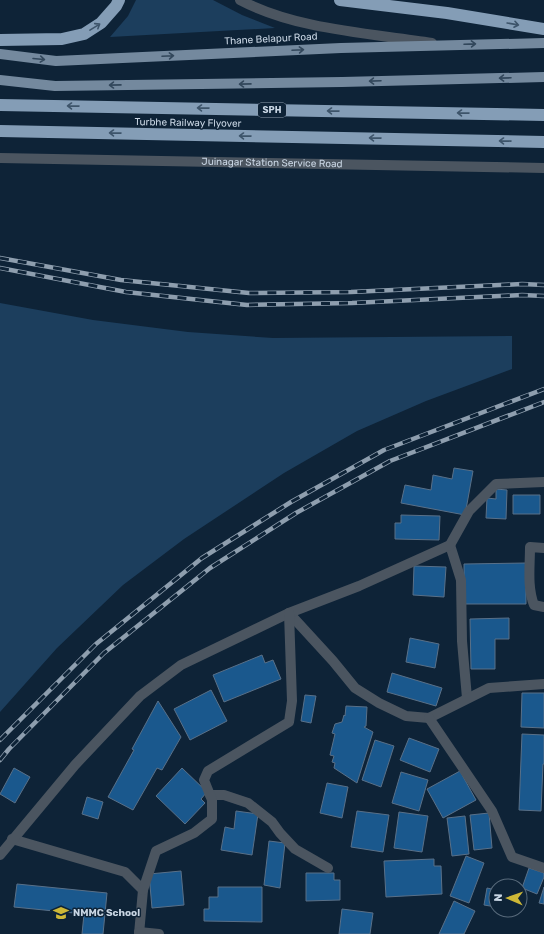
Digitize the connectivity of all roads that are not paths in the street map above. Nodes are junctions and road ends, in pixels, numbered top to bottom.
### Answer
1 (119, 0) edge
2 (240, 0) edge
3 (340, 0) edge
4 (409, 0) edge
5 (447, 13) junction
6 (544, 29) edge
7 (0, 40) edge
8 (544, 43) edge
9 (444, 45) junction
10 (0, 54) edge
11 (544, 77) edge
12 (0, 80) edge
13 (0, 105) edge
14 (544, 115) edge
15 (0, 131) edge
16 (544, 142) edge
17 (0, 158) edge
18 (544, 168) edge
19 (544, 482) edge
20 (450, 545) junction
21 (544, 548) edge
22 (544, 607) edge
23 (289, 612) junction
24 (544, 684) edge
25 (467, 698) junction
26 (429, 718) junction
27 (210, 795) junction
28 (12, 839) junction
29 (0, 855) edge
30 (328, 868) dead end
31 (544, 868) edge
32 (143, 890) junction
33 (139, 933) edge
34 (159, 934) edge

7 -> 1 highway
2 - 9 street
3 - 5 highway
4 - 5 highway
5 -> 6 highway
9 -> 8 main road, Thane Belapur Road
10 -> 9 main road, Thane Belapur Road
11 -> 12 main road
14 -> 13 highway, Turbhe Railway Flyover / SPH
16 -> 15 highway, Turbhe Railway Flyover
17 - 18 street, Juinagar Station Service Road
19 - 20 street
20 - 23 street
20 - 25 street
21 - 22 street
23 - 26 street
23 - 27 street
23 - 28 street
24 - 25 street
25 - 26 street
26 - 31 street
27 - 30 street
27 - 32 street
28 - 29 street
28 - 32 street
32 - 33 street
33 - 34 street

